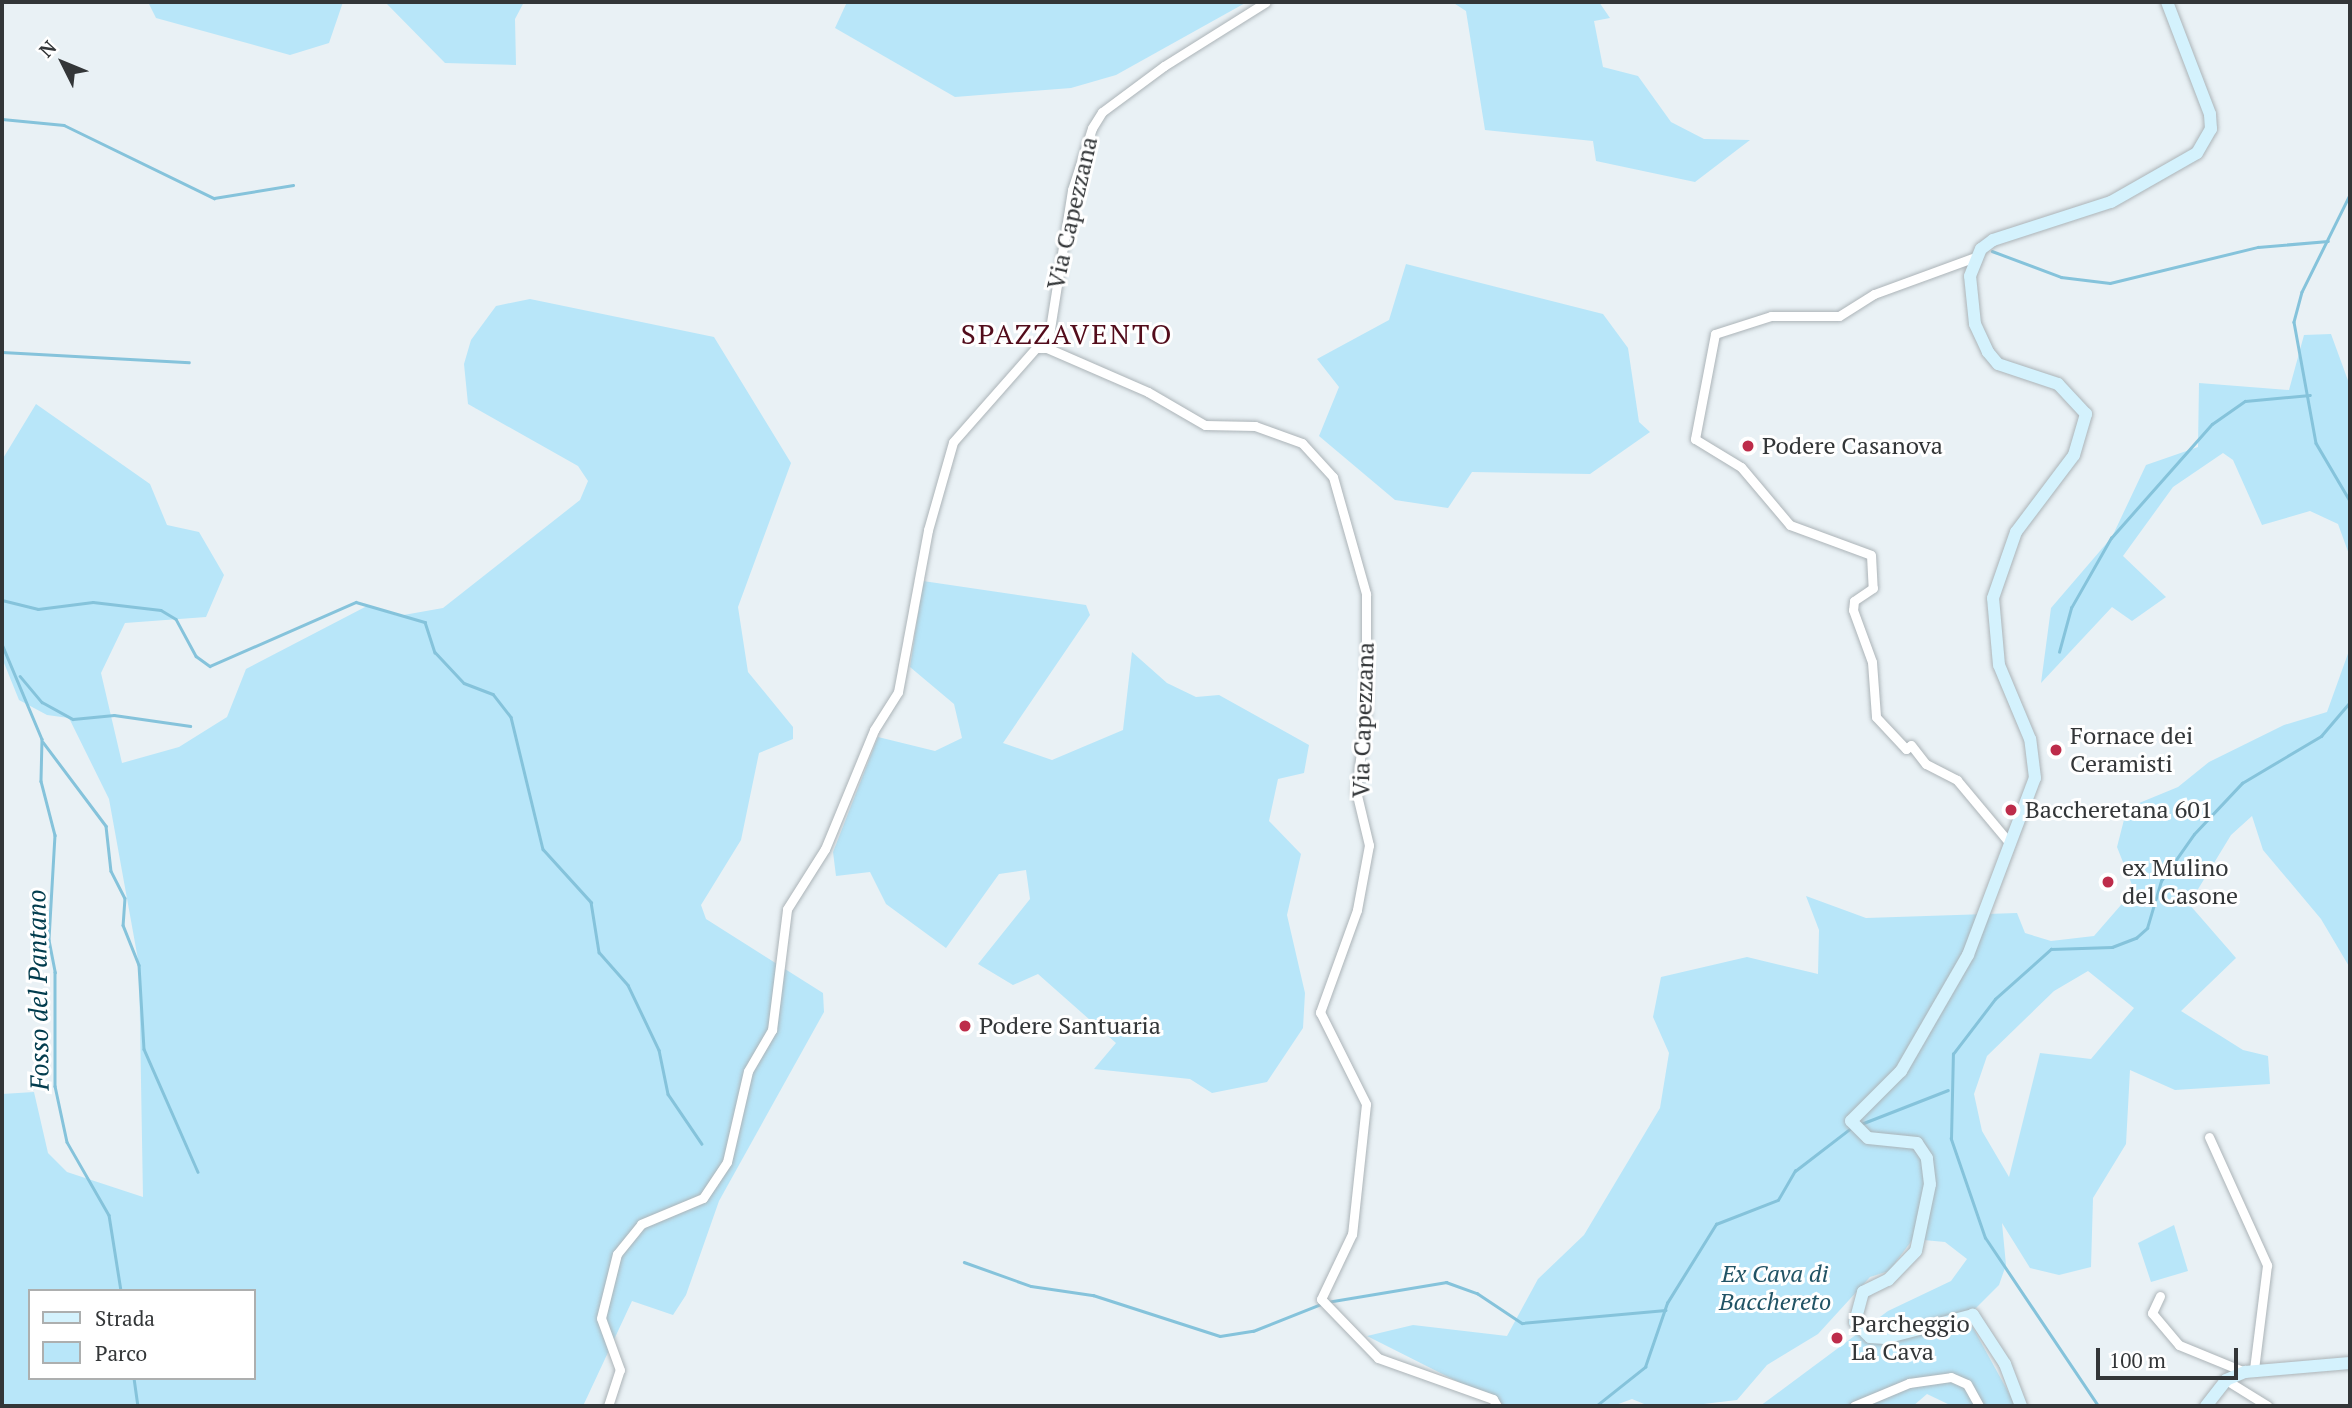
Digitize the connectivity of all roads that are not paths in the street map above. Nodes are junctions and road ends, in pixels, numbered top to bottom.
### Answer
1 (1266, 2) edge
2 (2166, 2) edge
3 (1978, 256) junction
4 (1041, 348) junction
5 (2008, 841) junction
6 (2209, 1137) dead end
7 (2160, 1296) dead end
8 (2350, 1363) edge
9 (2249, 1371) junction
10 (2223, 1383) junction
11 (608, 1406) edge
12 (1497, 1406) edge
13 (1854, 1406) edge
14 (1979, 1406) edge
15 (2021, 1406) edge
16 (2206, 1406) edge
17 (2269, 1406) edge

1 - 4 street, Via Capezzana
2 - 3 street
3 - 5 street
3 - 5 street
4 - 11 street
4 - 12 street, Via Capezzana
5 - 15 street
6 - 9 street
7 - 9 street
8 - 9 street
9 - 10 street
10 - 16 street
10 - 17 street
13 - 14 street

